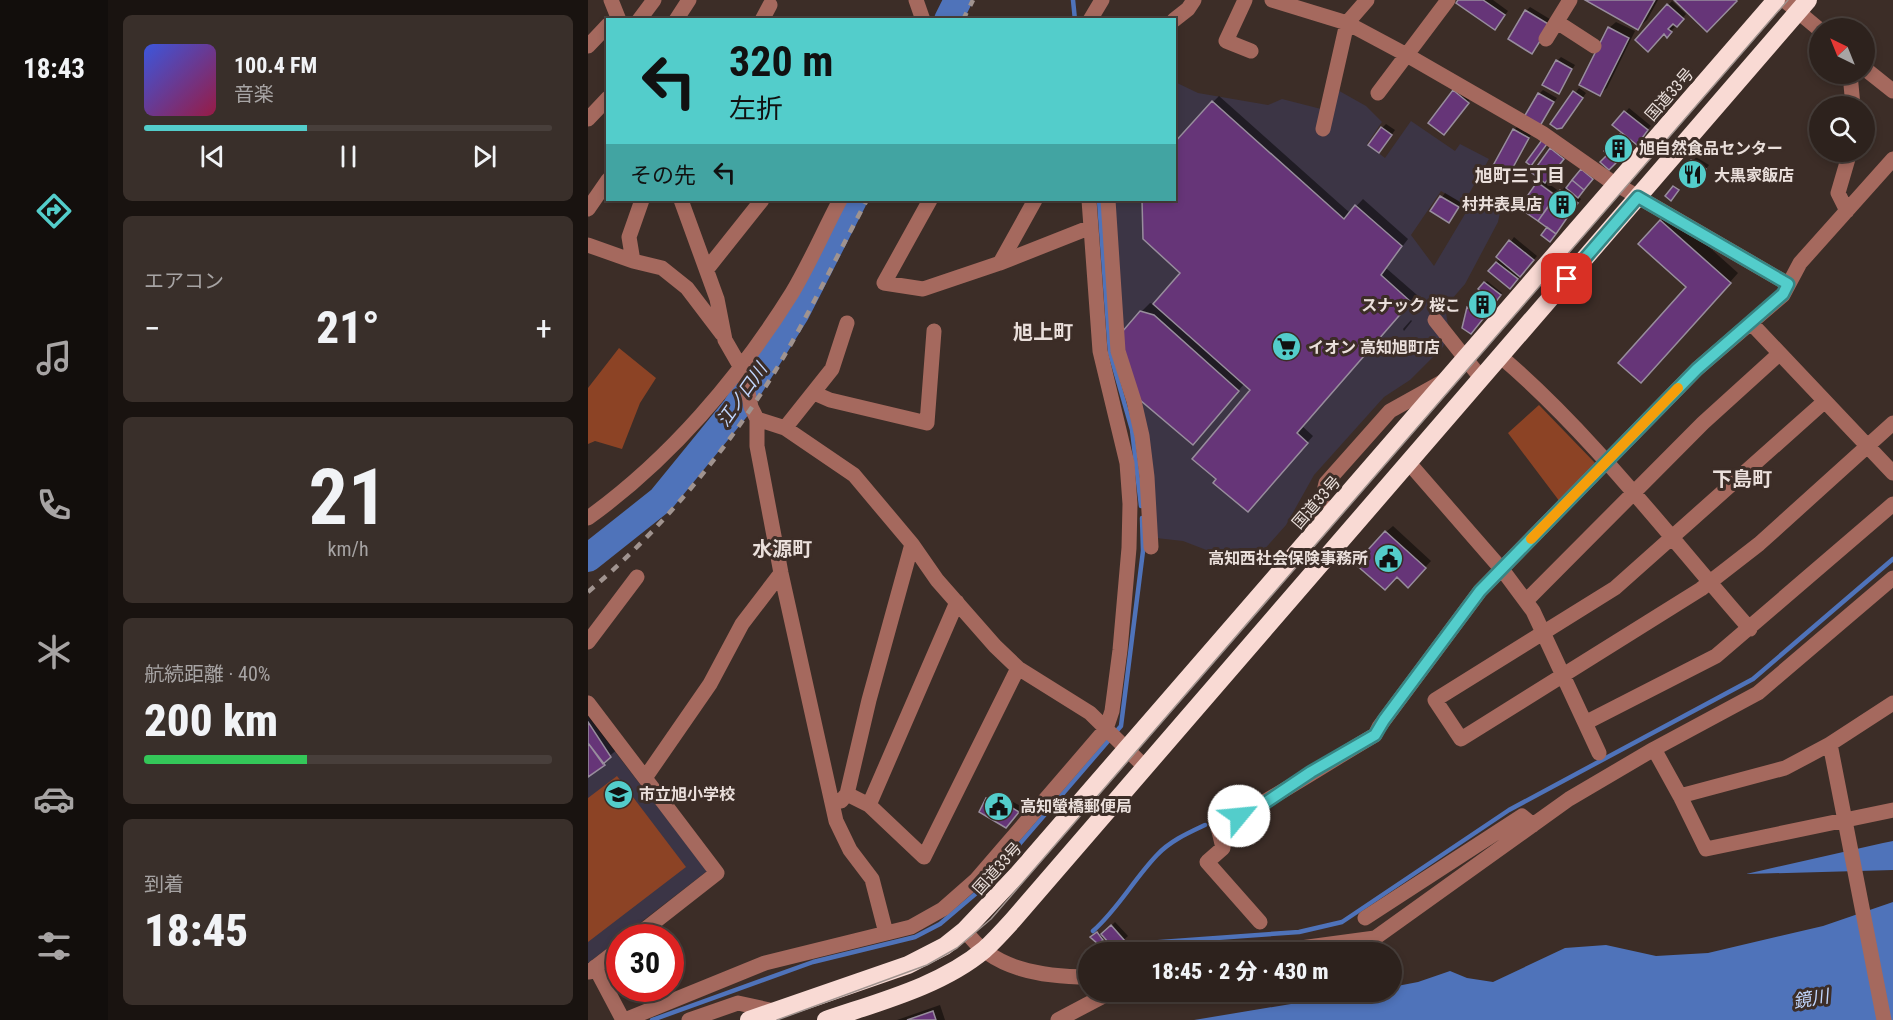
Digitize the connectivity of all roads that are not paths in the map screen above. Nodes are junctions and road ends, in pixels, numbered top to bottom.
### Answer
1 (612, 0) edge
2 (654, 0) edge
3 (689, 0) edge
4 (916, 0) edge
5 (1101, 0) edge
6 (1194, 0) edge
7 (1245, 0) edge
8 (1272, 0) edge
9 (1367, 0) edge
10 (1448, 0) edge
11 (1570, 0) edge
12 (1776, 0) edge
13 (1797, 4) edge
14 (770, 5) dead end
15 (614, 18) edge
16 (640, 18) edge
17 (677, 18) edge
18 (763, 18) edge
19 (922, 18) edge
20 (1091, 18) edge
21 (1809, 18) edge
22 (1176, 22) edge
23 (1347, 22) junction
24 (1557, 22) junction
25 (606, 28) edge
26 (1546, 39) dead end
27 (1594, 45) dead end
28 (588, 46) edge
29 (1251, 51) dead end
30 (1405, 54) junction
31 (1875, 77) edge
32 (1893, 91) edge
33 (1378, 93) dead end
34 (606, 100) edge
35 (588, 119) edge
36 (1323, 129) dead end
37 (1893, 159) edge
38 (1847, 162) edge
39 (606, 183) edge
40 (1616, 184) junction
41 (1638, 197) junction
42 (642, 201) edge
43 (681, 201) edge
44 (761, 201) edge
45 (839, 201) edge
46 (929, 201) edge
47 (1034, 201) edge
48 (1089, 201) edge
49 (1108, 201) edge
50 (588, 209) edge
51 (1847, 211) junction
52 (1091, 227) junction
53 (588, 232) edge
54 (588, 245) edge
55 (628, 259) junction
56 (1000, 263) junction
57 (707, 269) junction
58 (1788, 284) junction
59 (1435, 320) dead end
60 (847, 323) dead end
61 (1751, 323) junction
62 (934, 331) dead end
63 (726, 340) junction
64 (1779, 354) junction
65 (1500, 356) junction
66 (1465, 360) junction
67 (743, 370) junction
68 (1480, 378) junction
69 (814, 393) junction
70 (1825, 401) junction
71 (1128, 418) junction
72 (756, 419) junction
73 (1893, 423) edge
74 (785, 428) junction
75 (1868, 447) junction
76 (1605, 463) junction
77 (1409, 464) junction
78 (1893, 473) edge
79 (1633, 494) junction
80 (1893, 504) edge
81 (588, 518) edge
82 (1671, 539) junction
83 (912, 544) junction
84 (1141, 548) junction
85 (1501, 569) junction
86 (781, 573) junction
87 (637, 577) dead end
88 (1893, 578) edge
89 (1709, 582) junction
90 (1527, 601) junction
91 (957, 602) junction
92 (1750, 629) junction
93 (1544, 633) junction
94 (588, 642) edge
95 (1018, 668) junction
96 (1562, 675) junction
97 (588, 703) edge
98 (1893, 703) edge
99 (1585, 723) junction
100 (1114, 737) junction
101 (1830, 744) junction
102 (1654, 749) junction
103 (1599, 753) dead end
104 (1145, 767) junction
105 (645, 778) junction
106 (847, 794) junction
107 (1680, 796) junction
108 (869, 805) junction
109 (1889, 809) edge
110 (834, 811) junction
111 (1845, 818) junction
112 (1533, 825) junction
113 (1365, 918) dead end
114 (1260, 922) dead end
115 (651, 924) edge
116 (965, 930) junction
117 (886, 933) junction
118 (1345, 942) edge
119 (983, 951) junction
120 (606, 959) edge
121 (592, 970) edge
122 (1078, 977) edge
123 (1093, 1002) edge
124 (774, 1011) junction
125 (624, 1020) edge
126 (689, 1020) edge
127 (749, 1020) edge
128 (826, 1020) edge
129 (1058, 1020) edge
130 (1884, 1020) edge

1 - 15 street
2 - 16 street
3 - 17 street
4 - 19 street
5 - 20 street
6 - 22 street
7 - 29 street
8 - 23 street
9 - 23 street
10 - 30 street
11 - 24 street
12 - 40 highway, 国道33号
13 - 21 street
13 - 41 highway
14 - 18 street
23 - 30 street
23 - 36 street
24 - 26 street
24 - 27 street
25 - 28 street
30 - 33 street
30 - 40 street
31 - 32 street
34 - 35 street
37 - 51 street
38 - 51 street
39 - 50 street
40 - 41 street
40 - 66 highway, 国道33号
41 - 58 street
41 - 65 highway
42 - 55 street
43 - 57 street
44 - 57 street
45 - 67 street
46 - 56 street
47 - 56 street
48 - 52 street
49 - 71 street
51 - 58 street
52 - 56 street
52 - 71 street
53 - 55 street
54 - 55 street
55 - 63 street
57 - 63 street
58 - 61 street
59 - 66 street
60 - 69 street
61 - 64 street
61 - 76 street
62 - 69 street
63 - 67 street
64 - 70 street
64 - 79 street
65 - 68 highway
65 - 76 street
66 - 68 street
66 - 100 highway, 国道33号
67 - 72 street
67 - 81 street
68 - 77 highway
69 - 74 street
70 - 75 street
70 - 82 street
71 - 84 street
71 - 84 street
72 - 74 street
72 - 86 street
73 - 75 street
74 - 83 street
75 - 78 street
75 - 89 street
76 - 79 street
76 - 85 street
77 - 85 street
77 - 104 highway
79 - 82 street
79 - 90 street
80 - 92 street
82 - 89 street
82 - 93 street
83 - 91 street
83 - 106 street
84 - 100 street
85 - 90 street
85 - 114 street
86 - 105 street
86 - 110 street
87 - 94 street
88 - 102 street
89 - 92 street
89 - 96 street
90 - 93 street
91 - 95 street
91 - 108 street
92 - 99 street
93 - 96 street
93 - 96 street
95 - 100 street
95 - 108 street
96 - 99 street
97 - 105 street
98 - 101 street
99 - 103 street
100 - 104 street
100 - 116 highway, 国道33号
100 - 117 street
101 - 107 street
101 - 111 street
102 - 107 street
102 - 112 street
104 - 119 highway
105 - 115 street
106 - 108 street
106 - 110 street
107 - 111 street
109 - 111 street
110 - 117 street
111 - 130 street
112 - 113 street
112 - 118 street
116 - 119 street
116 - 124 highway, 国道33号
117 - 125 street
119 - 122 street
119 - 128 highway
120 - 121 street
121 - 125 street
123 - 129 street
124 - 126 street
124 - 127 highway, 国道33号

